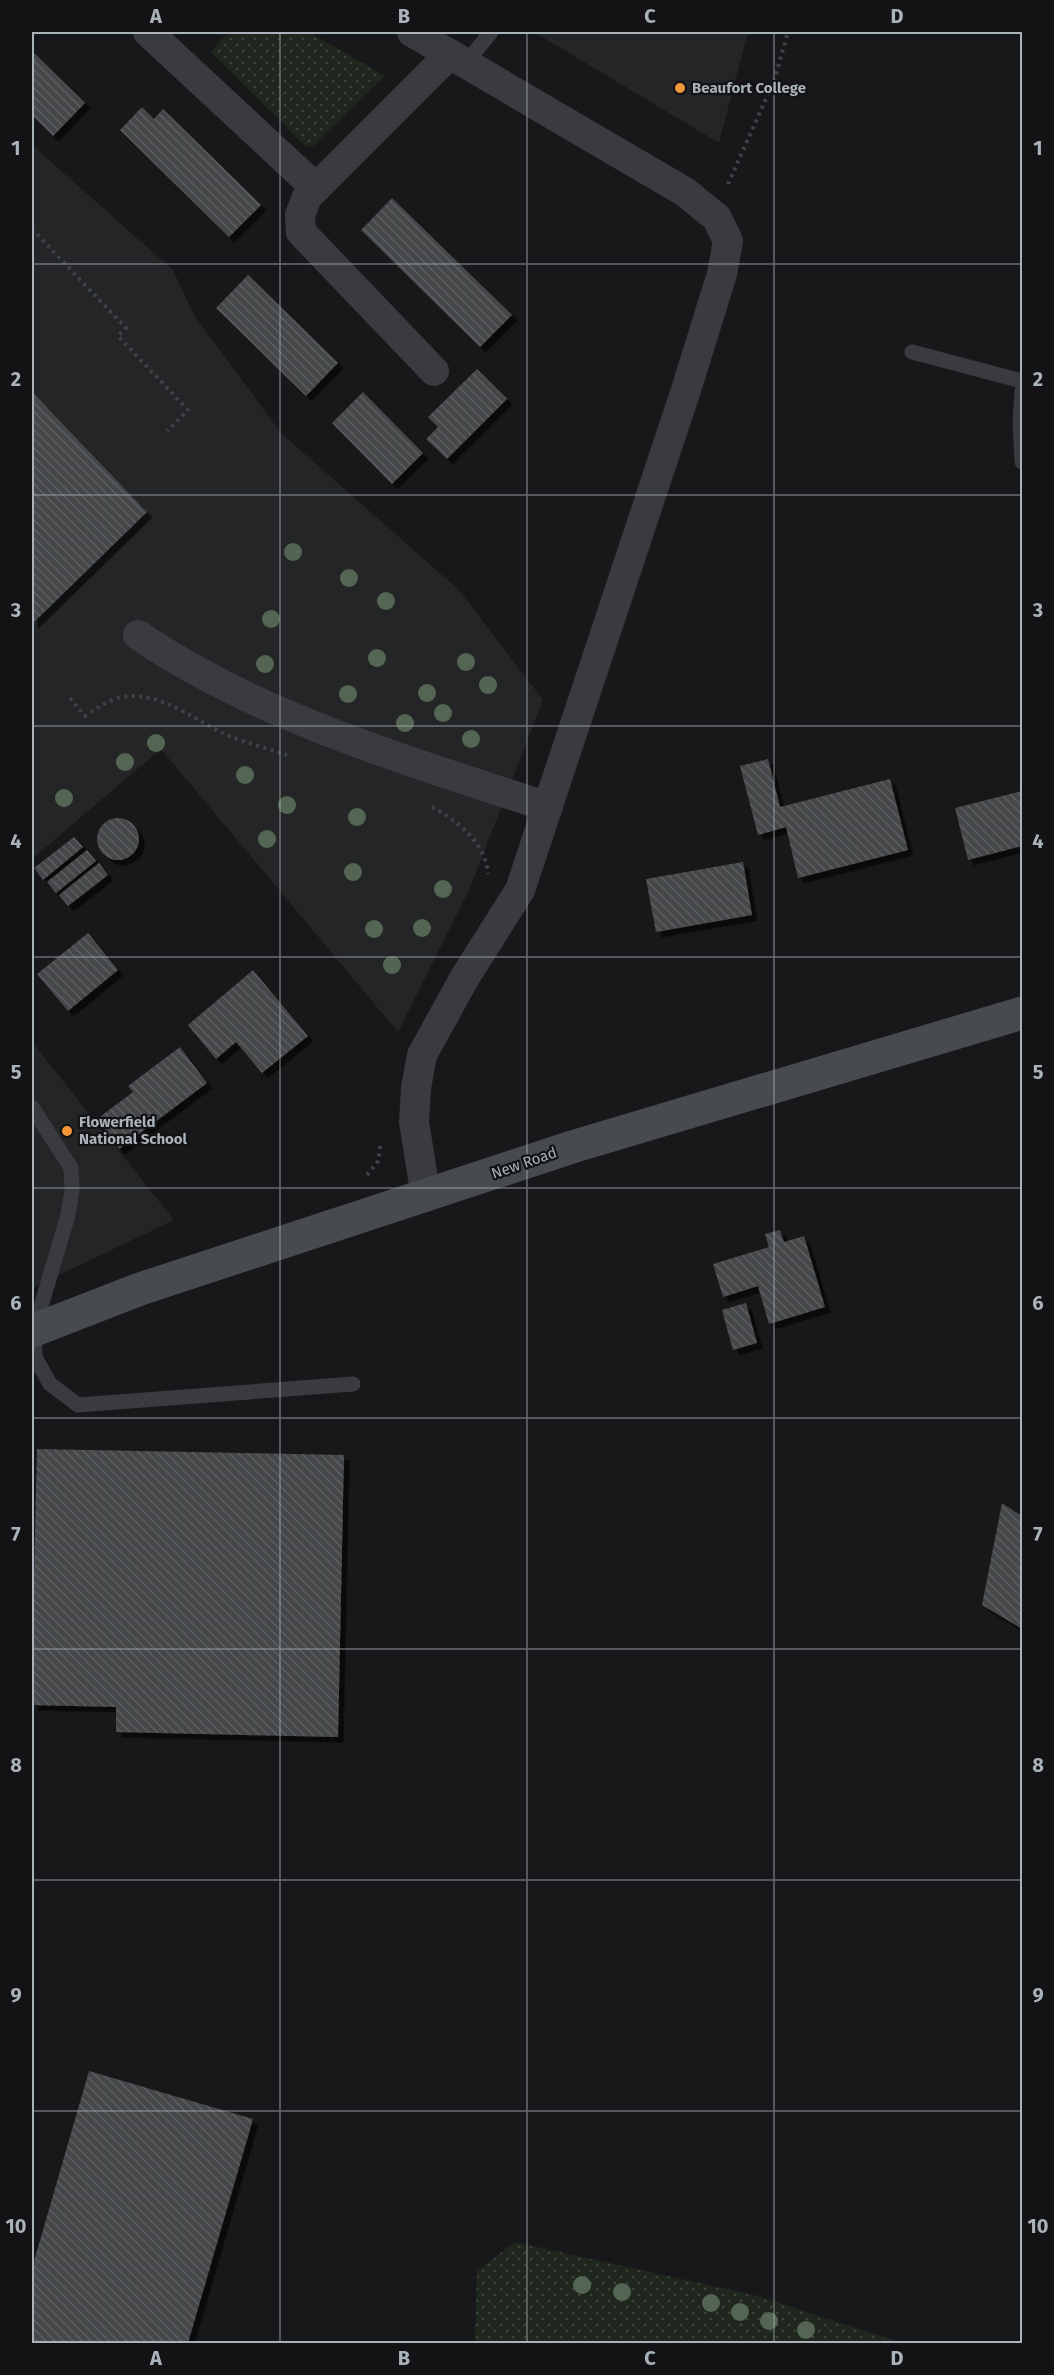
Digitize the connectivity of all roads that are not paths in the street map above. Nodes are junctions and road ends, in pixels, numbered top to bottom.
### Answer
1 (148, 32) edge
2 (412, 32) edge
3 (491, 32) edge
4 (458, 58) junction
5 (316, 188) junction
6 (912, 352) dead end
7 (434, 371) dead end
8 (1023, 381) edge
9 (1023, 391) edge
10 (1023, 462) edge
11 (138, 635) dead end
12 (548, 807) junction
13 (1023, 1013) edge
14 (32, 1107) edge
15 (426, 1197) junction
16 (33, 1330) edge
17 (353, 1384) dead end

1 - 5 street
2 - 4 street
3 - 4 lane
4 - 5 street
4 - 12 street
5 - 7 street
6 - 8 lane
9 - 10 lane
11 - 12 street
12 - 15 street
13 - 15 main road, New Road
14 - 16 lane
15 - 16 main road, New Road
16 - 17 lane

